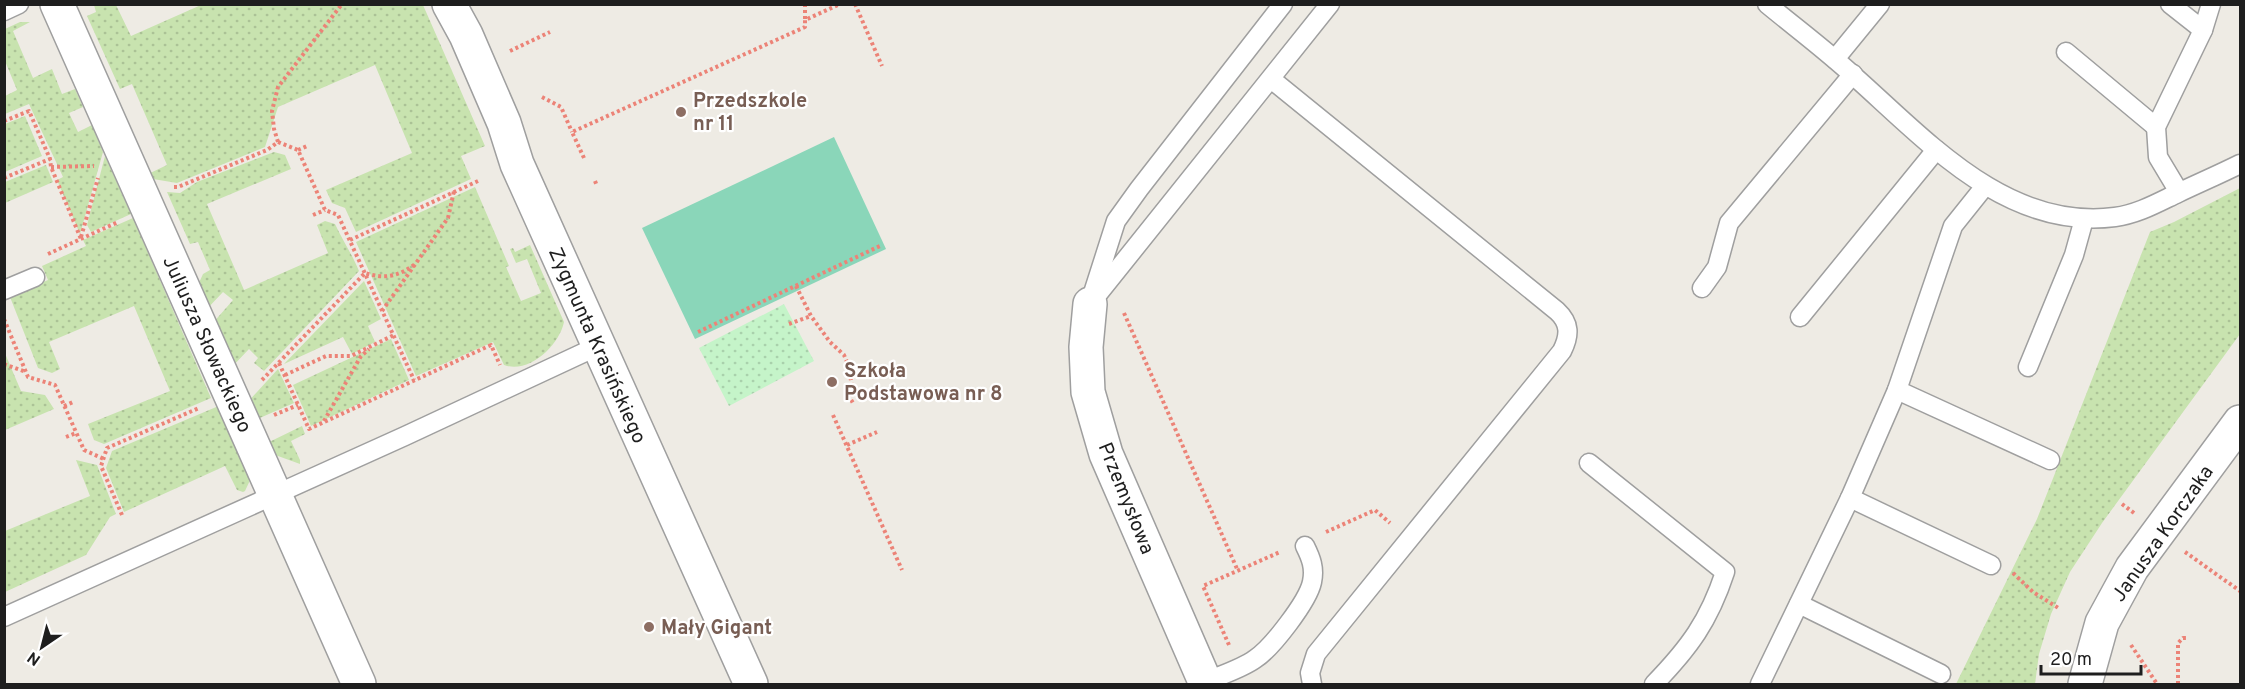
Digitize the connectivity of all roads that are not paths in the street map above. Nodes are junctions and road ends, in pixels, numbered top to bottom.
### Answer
1 (19, 4) edge
2 (57, 4) edge
3 (449, 4) edge
4 (1283, 4) edge
5 (1330, 4) edge
6 (1767, 4) edge
7 (1880, 4) edge
8 (2170, 4) edge
9 (2211, 4) edge
10 (4, 11) edge
11 (2203, 30) junction
12 (2066, 52) dead end
13 (1835, 59) junction
14 (1853, 75) junction
15 (1271, 79) junction
16 (2156, 127) junction
17 (1936, 150) junction
18 (2241, 164) edge
19 (1985, 186) junction
20 (2179, 192) junction
21 (2084, 219) junction
22 (35, 277) dead end
23 (1702, 288) dead end
24 (4, 290) edge
25 (1100, 292) junction
26 (1800, 317) dead end
27 (598, 346) junction
28 (2028, 367) dead end
29 (1897, 390) junction
30 (2241, 422) edge
31 (2050, 460) dead end
32 (1589, 463) dead end
33 (275, 495) junction
34 (1850, 498) junction
35 (1305, 546) dead end
36 (1991, 565) dead end
37 (1799, 604) junction
38 (4, 617) edge
39 (1941, 674) dead end
40 (1205, 683) edge
41 (359, 684) edge
42 (751, 684) edge
43 (1312, 684) edge
44 (1654, 684) edge
45 (1760, 684) edge
46 (2085, 684) edge

1 - 10 lane
2 - 33 street, Juliusza Słowackiego
3 - 27 street, Zygmunta Krasińskiego
4 - 25 lane
5 - 15 lane
6 - 13 lane
7 - 13 lane
8 - 11 lane
9 - 11 lane
11 - 16 lane
12 - 16 lane
13 - 14 lane
14 - 17 lane
14 - 23 lane
15 - 25 lane
15 - 43 lane
16 - 20 lane
17 - 19 lane
17 - 26 lane
18 - 20 lane
19 - 21 lane
19 - 29 lane
20 - 21 lane
21 - 28 lane
22 - 24 lane
25 - 40 street, Przemysłowa
27 - 33 lane
27 - 42 street, Zygmunta Krasińskiego
29 - 31 lane
29 - 34 lane
30 - 46 street, Janusza Korczaka
32 - 44 lane
33 - 38 lane
33 - 41 street, Juliusza Słowackiego
34 - 36 lane
34 - 37 lane
35 - 40 lane
37 - 39 lane
37 - 45 lane

